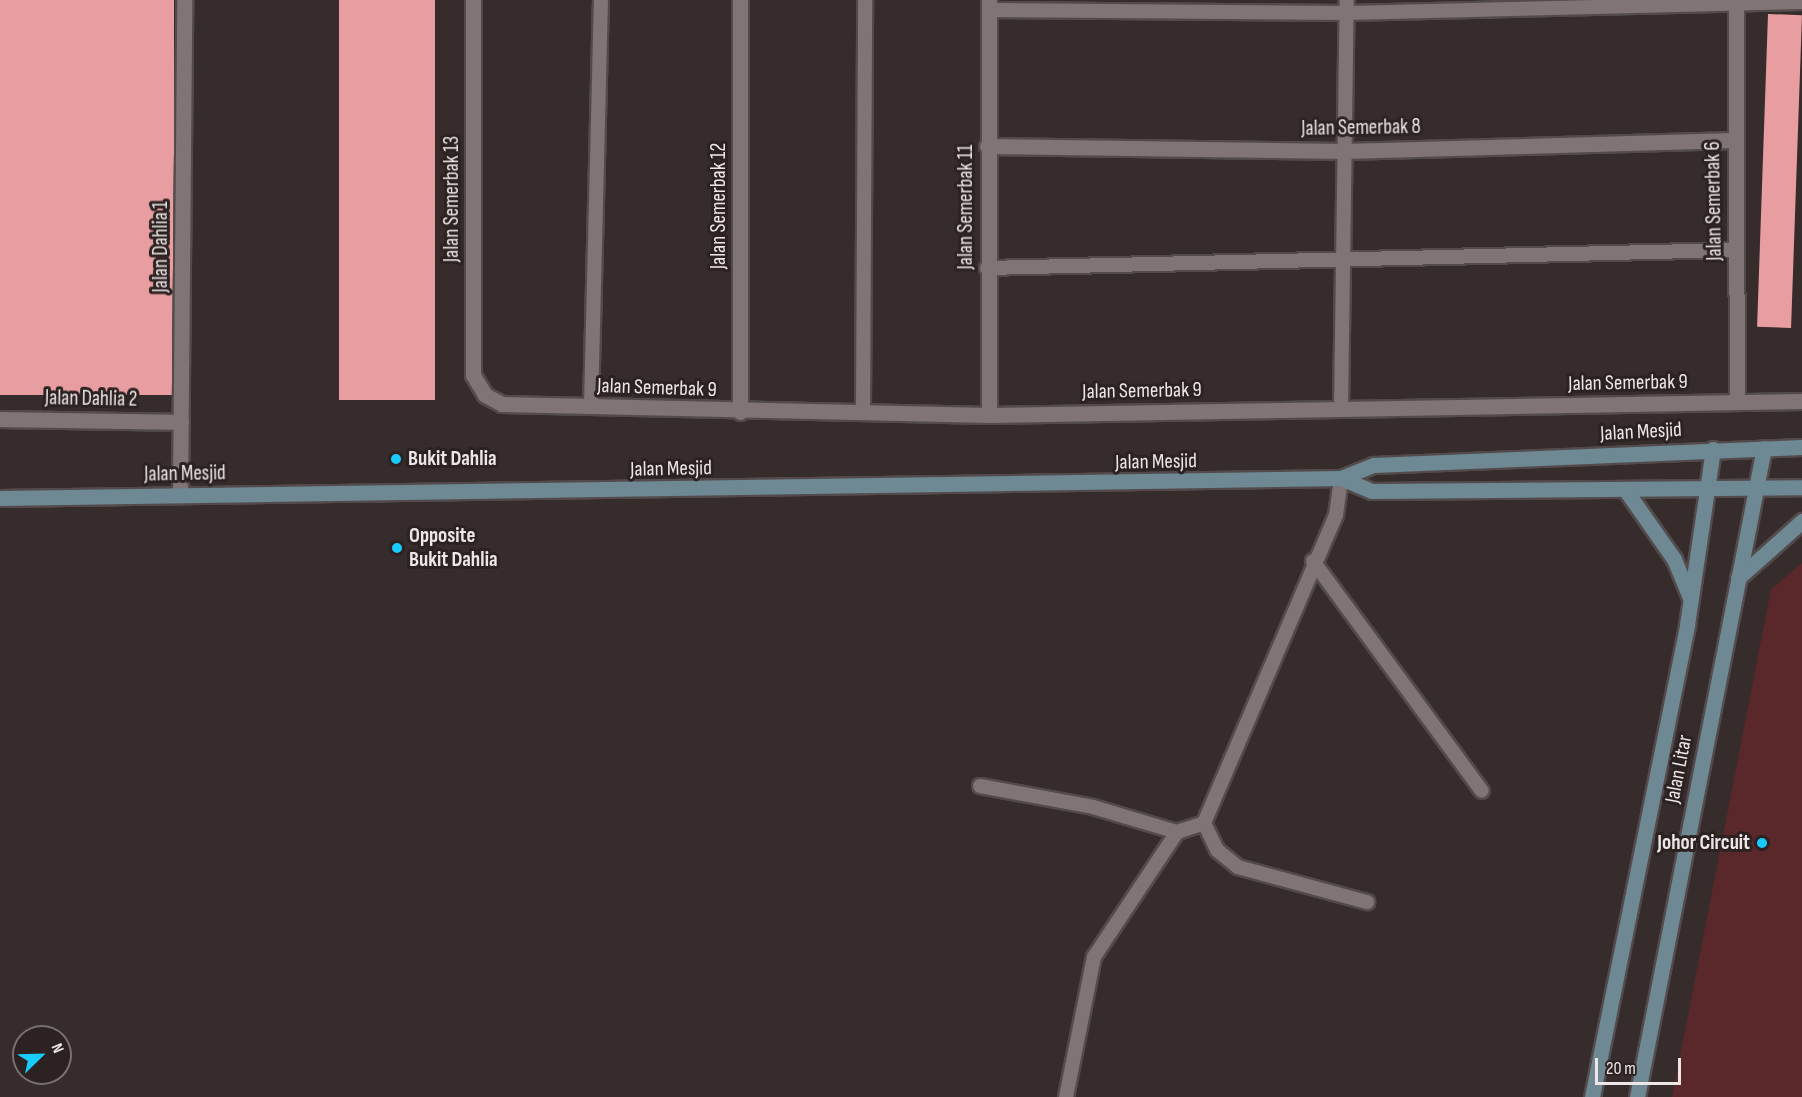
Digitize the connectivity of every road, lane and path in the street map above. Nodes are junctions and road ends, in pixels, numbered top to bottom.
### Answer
1 (184, 0) edge
2 (473, 0) edge
3 (601, 0) edge
4 (740, 0) edge
5 (865, 0) edge
6 (1736, 1) edge
7 (1802, 2) edge
8 (989, 5) edge
9 (1347, 6) edge
10 (1734, 140) junction
11 (987, 146) junction
12 (1344, 151) junction
13 (1735, 250) junction
14 (1343, 260) junction
15 (987, 268) junction
16 (485, 395) joint
17 (1802, 401) edge
18 (1737, 402) junction
19 (591, 407) junction
20 (1341, 409) junction
21 (740, 412) junction
22 (863, 413) junction
23 (989, 415) junction
24 (0, 419) edge
25 (181, 422) junction
26 (1802, 447) edge
27 (1764, 448) junction
28 (1713, 449) junction
29 (1341, 478) junction
30 (1802, 487) edge
31 (1754, 488) junction
32 (1705, 490) junction
33 (1627, 492) junction
34 (180, 495) junction
35 (0, 498) edge
36 (1802, 521) edge
37 (1313, 561) junction
38 (1738, 578) junction
39 (1691, 600) junction
40 (980, 786) dead end
41 (1482, 791) dead end
42 (1204, 823) junction
43 (1177, 832) junction
44 (1367, 902) dead end
45 (1066, 1097) edge
46 (1592, 1097) edge
47 (1637, 1097) edge

1 - 25 street, Jalan Dahlia 1
2 - 16 street, Jalan Semerbak 13
3 - 19 lane
4 - 21 street, Jalan Semerbak 12
5 - 22 lane
6 - 7 lane
6 - 9 lane
6 - 10 street, Jalan Semerbak 6
8 - 9 lane
8 - 11 street, Jalan Semerbak 11
9 - 12 lane
10 - 12 street, Jalan Semerbak 8
10 - 13 street, Jalan Semerbak 6
11 - 12 street, Jalan Semerbak 8
11 - 15 street, Jalan Semerbak 11
12 - 14 lane
13 - 14 lane
13 - 18 street, Jalan Semerbak 6
14 - 15 lane
14 - 20 lane
15 - 23 street, Jalan Semerbak 11
16 - 19 street, Jalan Semerbak 9
17 - 18 street, Jalan Semerbak 9
18 - 20 street, Jalan Semerbak 9
19 - 21 street, Jalan Semerbak 9
20 - 23 street, Jalan Semerbak 9
21 - 22 street, Jalan Semerbak 9
22 - 23 street, Jalan Semerbak 9
24 - 25 street, Jalan Dahlia 2
25 - 34 street, Jalan Dahlia 1
26 - 27 main road, Jalan Mesjid
27 - 28 main road, Jalan Mesjid
27 - 31 main road, Jalan Litar
28 - 29 main road, Jalan Mesjid
28 - 32 main road, Jalan Litar
29 - 33 main road, Jalan Mesjid
29 - 34 main road, Jalan Mesjid
29 - 37 lane
30 - 31 main road, Jalan Mesjid
31 - 32 main road, Jalan Mesjid
31 - 38 main road, Jalan Litar
32 - 33 main road, Jalan Mesjid
32 - 39 main road, Jalan Litar
33 - 39 main road
34 - 35 main road, Jalan Mesjid
36 - 38 main road
37 - 41 lane
37 - 42 lane
38 - 47 main road, Jalan Litar
39 - 46 main road, Jalan Litar
40 - 43 lane
42 - 43 lane
42 - 44 lane
43 - 45 lane

